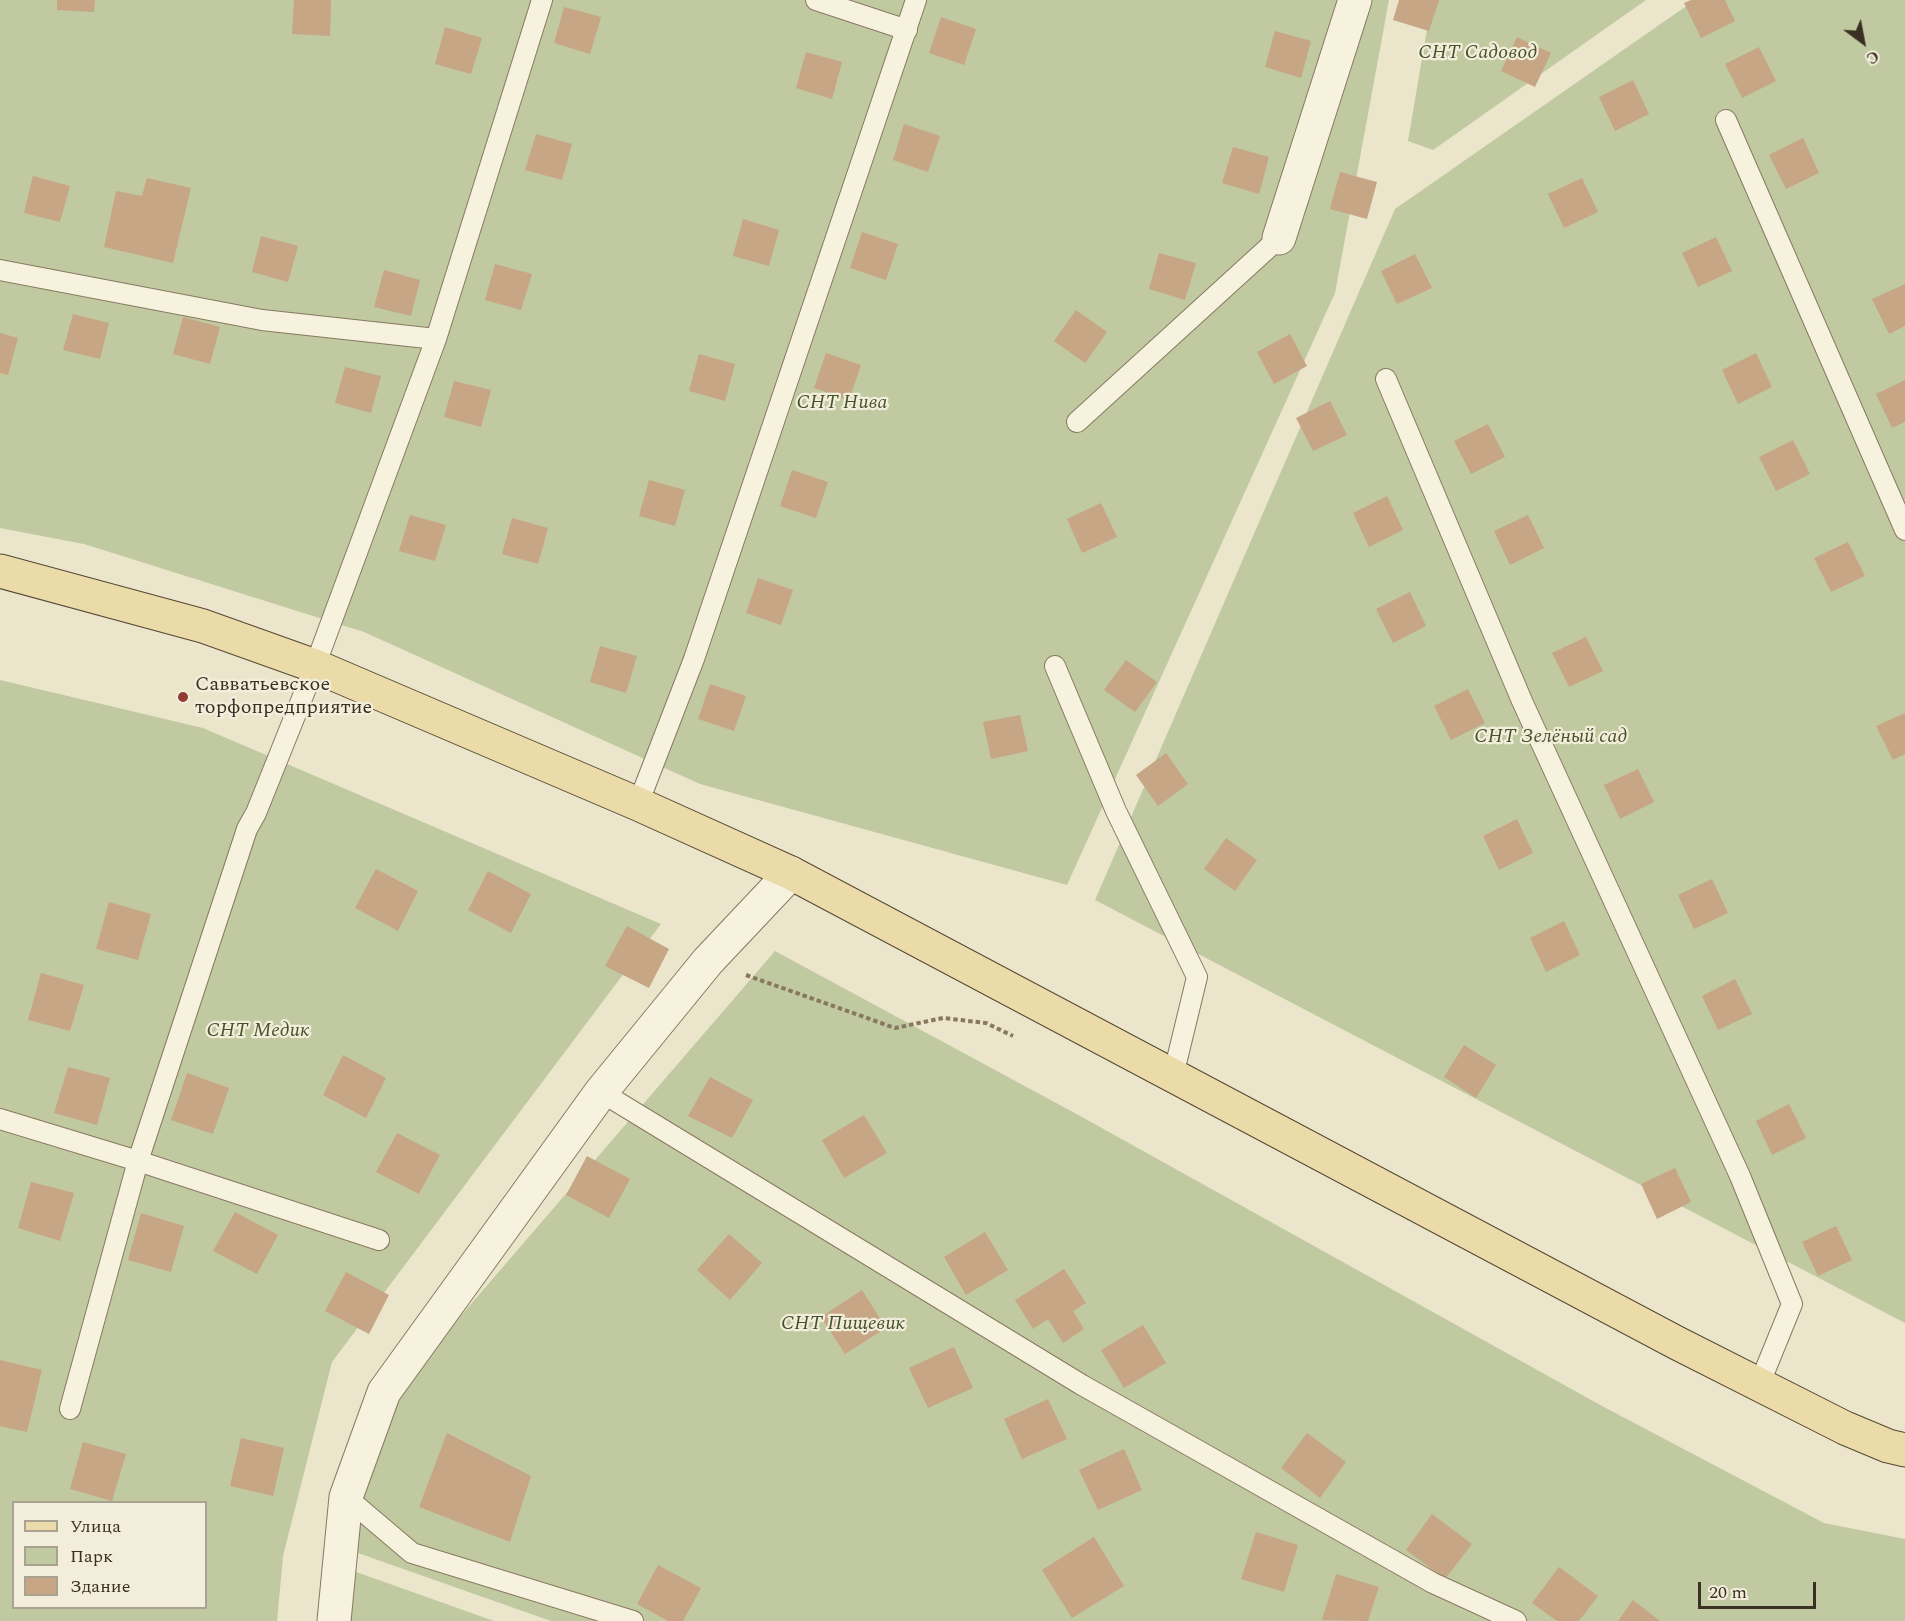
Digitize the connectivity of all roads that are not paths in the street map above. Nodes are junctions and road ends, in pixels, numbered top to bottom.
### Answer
1 (542, 0) edge
2 (816, 0) edge
3 (916, 0) edge
4 (1355, 0) edge
5 (907, 30) junction
6 (1726, 120) dead end
7 (1279, 238) joint
8 (0, 270) edge
9 (436, 339) junction
10 (1386, 379) dead end
11 (1077, 422) dead end
12 (1905, 530) edge
13 (0, 571) edge
14 (315, 666) junction
15 (1055, 666) dead end
16 (638, 804) junction
17 (790, 873) junction
18 (1173, 1076) junction
19 (602, 1092) junction
20 (0, 1119) edge
21 (138, 1161) junction
22 (379, 1240) dead end
23 (1759, 1385) junction
24 (70, 1408) dead end
25 (1905, 1450) edge
26 (346, 1497) junction
27 (334, 1621) edge
28 (633, 1621) edge
29 (1516, 1621) edge

1 - 9 lane
2 - 5 lane
3 - 5 lane
4 - 7 street
5 - 16 lane
6 - 12 lane
7 - 11 lane
8 - 9 lane
9 - 14 lane
10 - 23 lane
13 - 14 main road
14 - 16 main road
14 - 21 lane
15 - 18 lane
16 - 17 main road
17 - 18 main road
17 - 19 street
18 - 23 main road
19 - 26 street
19 - 29 lane
20 - 21 lane
21 - 22 lane
21 - 24 lane
23 - 25 main road
26 - 27 street
26 - 28 lane

